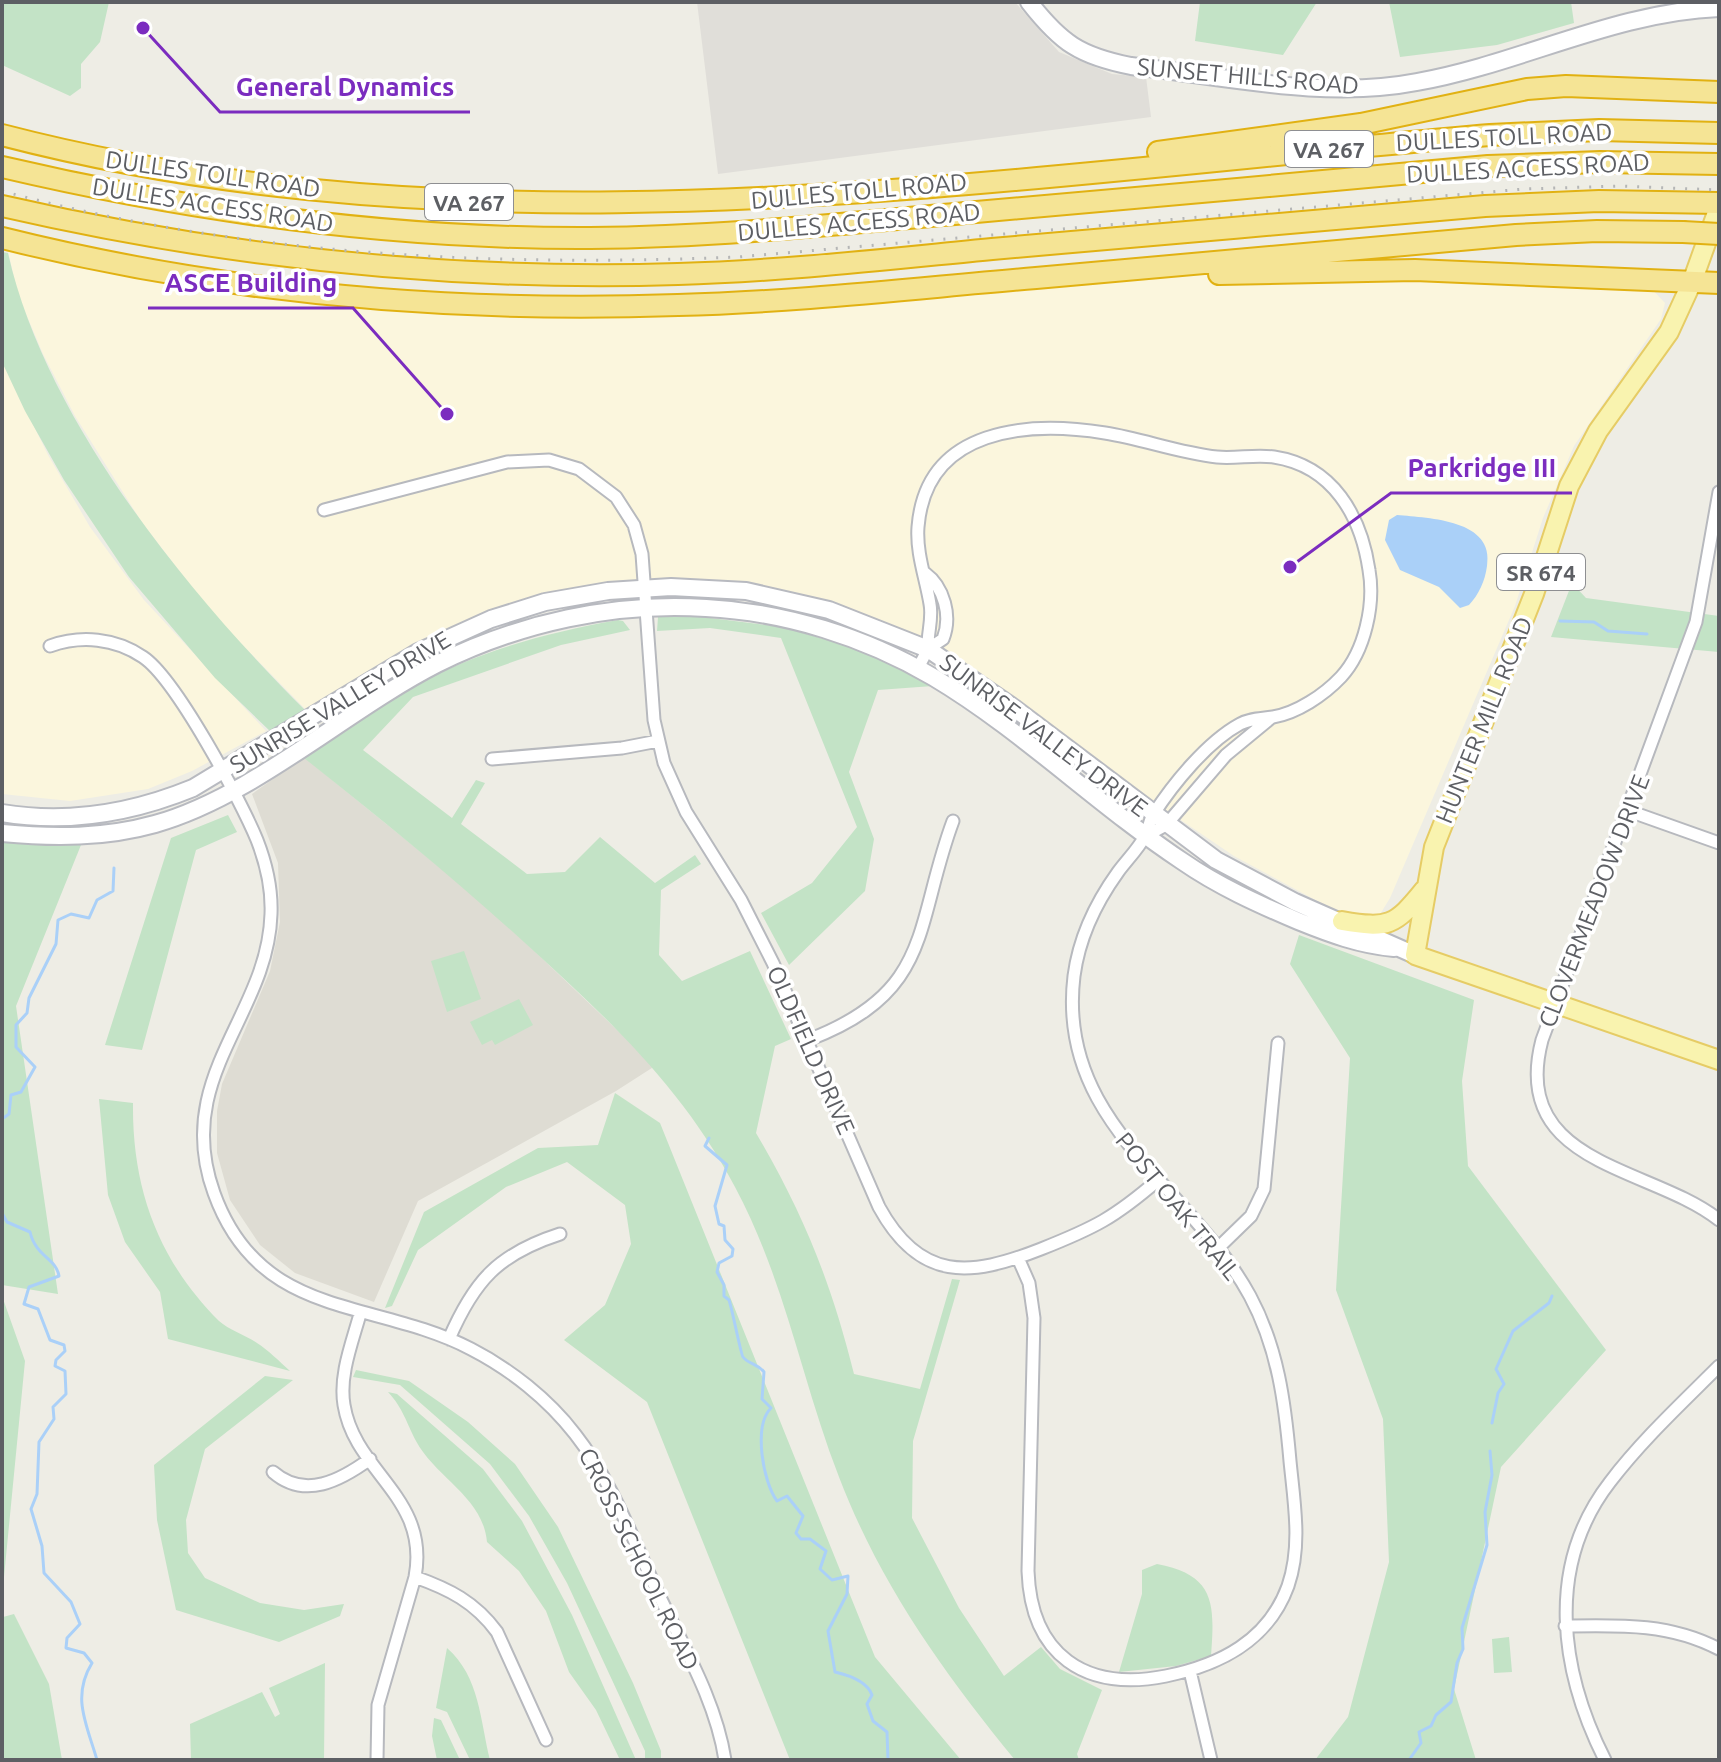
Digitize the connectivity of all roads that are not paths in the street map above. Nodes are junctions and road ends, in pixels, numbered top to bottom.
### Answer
1 (1029, 2) edge
2 (1719, 8) edge
3 (1719, 92) edge
4 (1719, 133) edge
5 (2, 135) edge
6 (1712, 164) edge
7 (2, 167) edge
8 (941, 184) junction
9 (1719, 205) edge
10 (2, 206) edge
11 (1719, 234) edge
12 (7, 239) edge
13 (987, 282) junction
14 (1692, 282) junction
15 (1719, 283) edge
16 (1719, 492) edge
17 (324, 510) dead end
18 (925, 573) junction
19 (644, 588) junction
20 (645, 607) junction
21 (50, 646) dead end
22 (928, 649) junction
23 (918, 668) junction
24 (658, 741) junction
25 (492, 759) dead end
26 (221, 772) junction
27 (232, 791) junction
28 (1629, 811) junction
29 (2, 813) edge
30 (1159, 820) junction
31 (953, 821) dead end
32 (2, 833) edge
33 (1146, 836) junction
34 (1719, 843) edge
35 (1424, 890) junction
36 (1342, 921) junction
37 (1396, 949) junction
38 (1415, 955) junction
39 (1556, 1003) junction
40 (808, 1040) junction
41 (1278, 1043) dead end
42 (1719, 1060) edge
43 (1158, 1180) junction
44 (1719, 1220) edge
45 (560, 1234) dead end
46 (1217, 1249) junction
47 (1018, 1258) junction
48 (360, 1314) junction
49 (449, 1339) junction
50 (1719, 1366) edge
51 (370, 1459) junction
52 (273, 1472) dead end
53 (415, 1577) junction
54 (1565, 1626) junction
55 (1719, 1649) edge
56 (1190, 1671) junction
57 (546, 1740) dead end
58 (377, 1760) edge
59 (725, 1760) edge
60 (1211, 1760) edge
61 (1605, 1760) edge

1 - 2 main road, SUNSET HILLS ROAD
3 - 8 highway
4 - 8 highway, DULLES TOLL ROAD / VA 267
5 - 8 highway, DULLES TOLL ROAD / VA 267
6 - 7 highway, DULLES ACCESS ROAD
9 - 10 highway, DULLES ACCESS ROAD
9 - 14 main road, HUNTER MILL ROAD / SR 674
11 - 13 highway, bridge
12 - 13 highway
13 - 14 highway
14 - 15 highway
14 - 35 main road, HUNTER MILL ROAD / SR 674
16 - 28 street, CLOVERMEADOW DRIVE
17 - 19 street, OLDFIELD DRIVE
18 - 22 street
18 - 22 street
18 - 30 street
19 - 20 street, OLDFIELD DRIVE
19 - 22 main road, SUNRISE VALLEY DRIVE
19 - 26 main road, SUNRISE VALLEY DRIVE
20 - 23 main road, SUNRISE VALLEY DRIVE
20 - 24 street, OLDFIELD DRIVE
20 - 27 main road, SUNRISE VALLEY DRIVE
21 - 26 street, CROSS SCHOOL ROAD
22 - 23 street
22 - 30 main road, SUNRISE VALLEY DRIVE
23 - 33 main road, SUNRISE VALLEY DRIVE
24 - 25 street
24 - 40 street, OLDFIELD DRIVE
26 - 27 street, CROSS SCHOOL ROAD
26 - 29 main road, SUNRISE VALLEY DRIVE
27 - 32 main road, SUNRISE VALLEY DRIVE
27 - 48 street, CROSS SCHOOL ROAD
28 - 34 street
28 - 39 street, CLOVERMEADOW DRIVE
30 - 33 street
30 - 36 main road, SUNRISE VALLEY DRIVE
31 - 40 street
33 - 37 main road, SUNRISE VALLEY DRIVE
33 - 43 street, POST OAK TRAIL
35 - 36 main road
35 - 38 main road, HUNTER MILL ROAD / SR 674
36 - 37 main road, SUNRISE VALLEY DRIVE
37 - 38 main road, SUNRISE VALLEY DRIVE
38 - 39 main road
39 - 42 main road
39 - 44 street, CLOVERMEADOW DRIVE
40 - 47 street, OLDFIELD DRIVE
41 - 46 street
43 - 46 street, POST OAK TRAIL
43 - 47 street, OLDFIELD DRIVE
45 - 49 street
46 - 56 street, POST OAK TRAIL
47 - 56 street, POST OAK TRAIL
48 - 49 street, CROSS SCHOOL ROAD
48 - 51 street
49 - 59 street, CROSS SCHOOL ROAD
50 - 54 street
51 - 52 street
51 - 53 street
53 - 57 street
53 - 58 street
54 - 55 street
54 - 61 street
56 - 60 street

